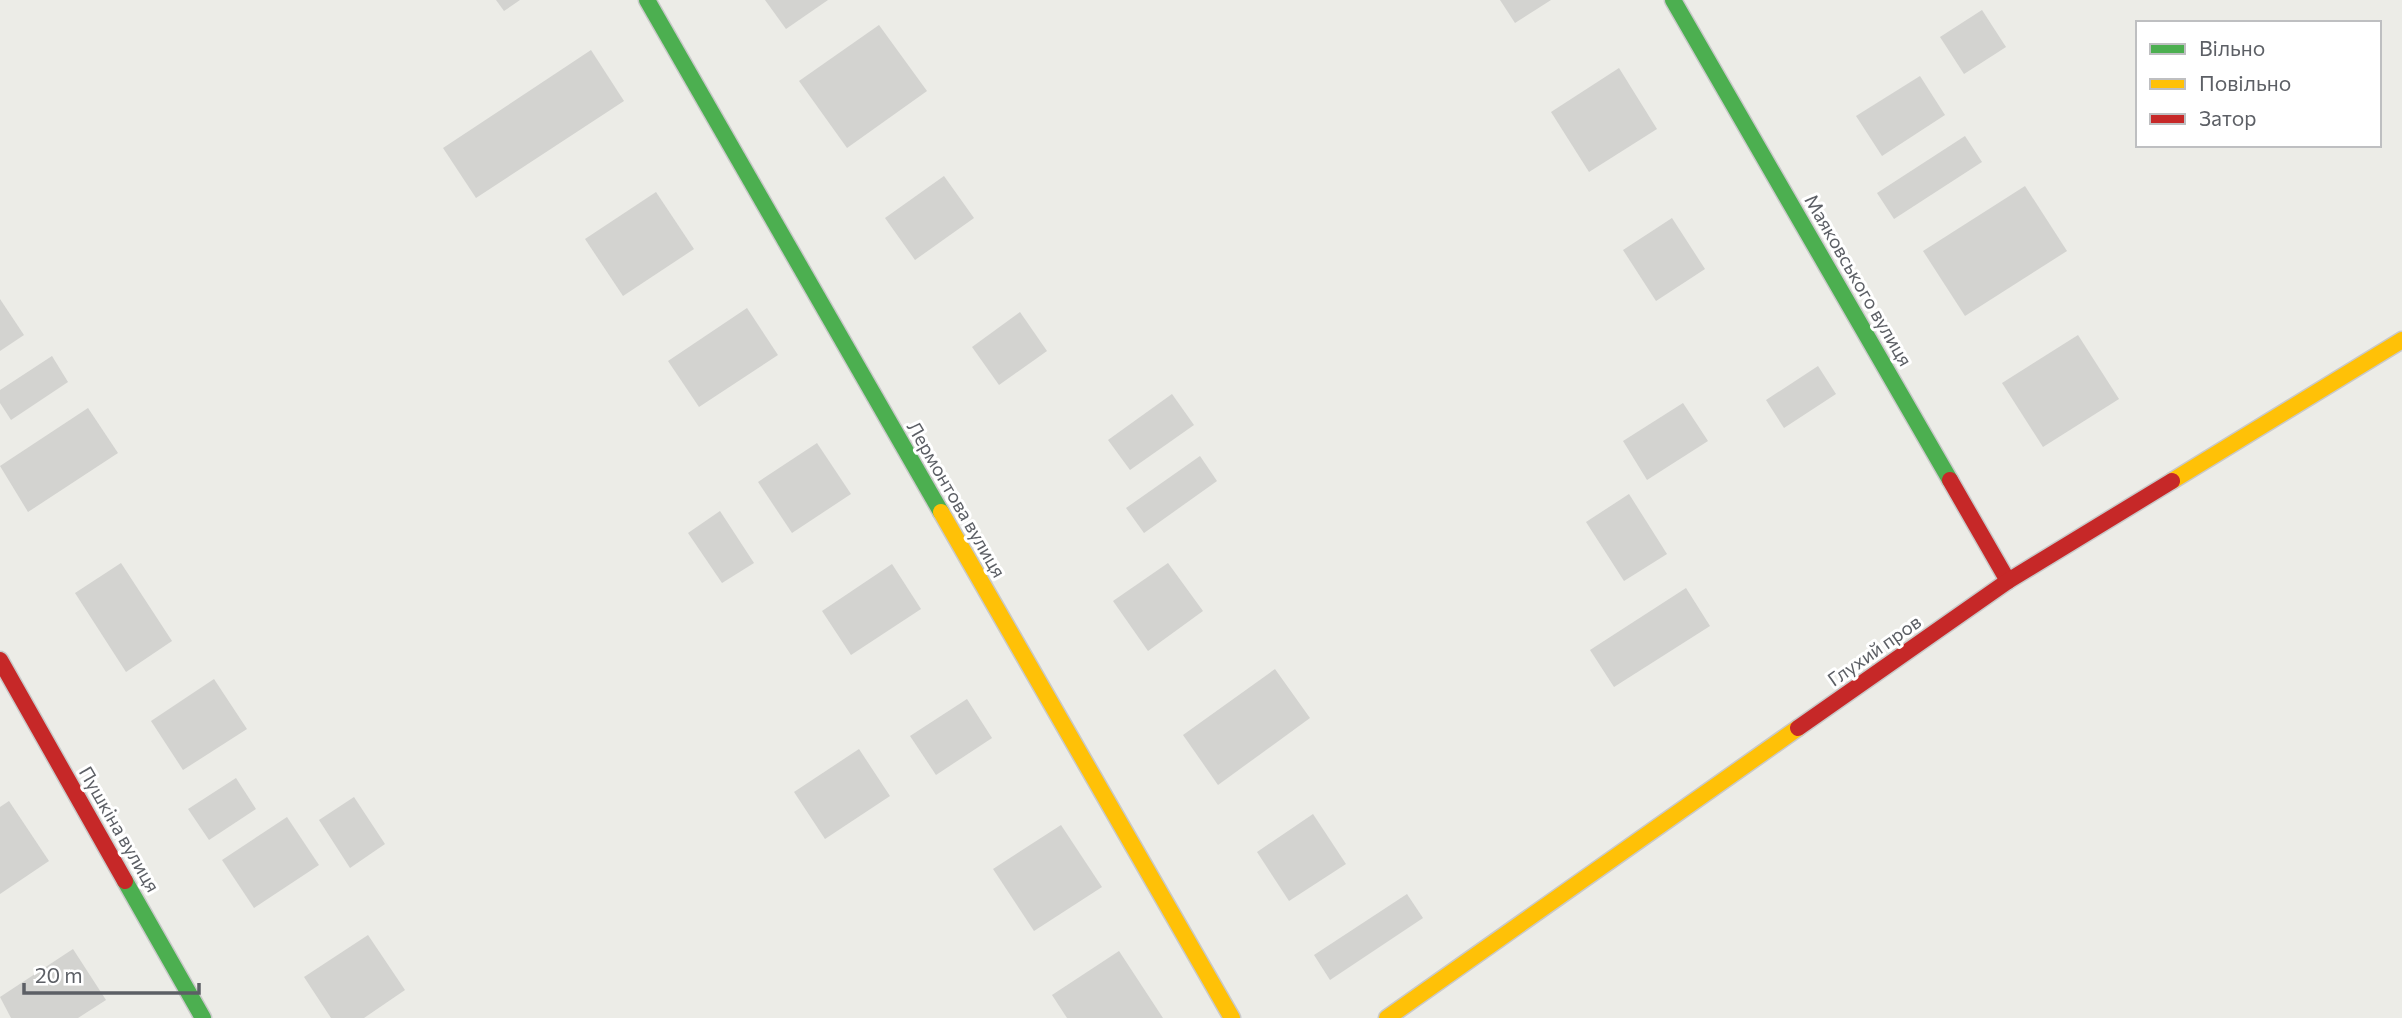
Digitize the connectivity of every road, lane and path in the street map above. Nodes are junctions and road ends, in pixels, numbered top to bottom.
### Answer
1 (647, 0) edge
2 (1672, 0) edge
3 (2402, 341) edge
4 (2008, 581) junction
5 (0, 660) edge
6 (203, 1018) edge
7 (1232, 1018) edge
8 (1387, 1018) edge

1 - 7 street, Лермонтова вулиця
2 - 4 street, Маяковського вулиця
3 - 4 street, Глухий пров
4 - 8 street, Глухий пров
5 - 6 street, Пушкіна вулиця

